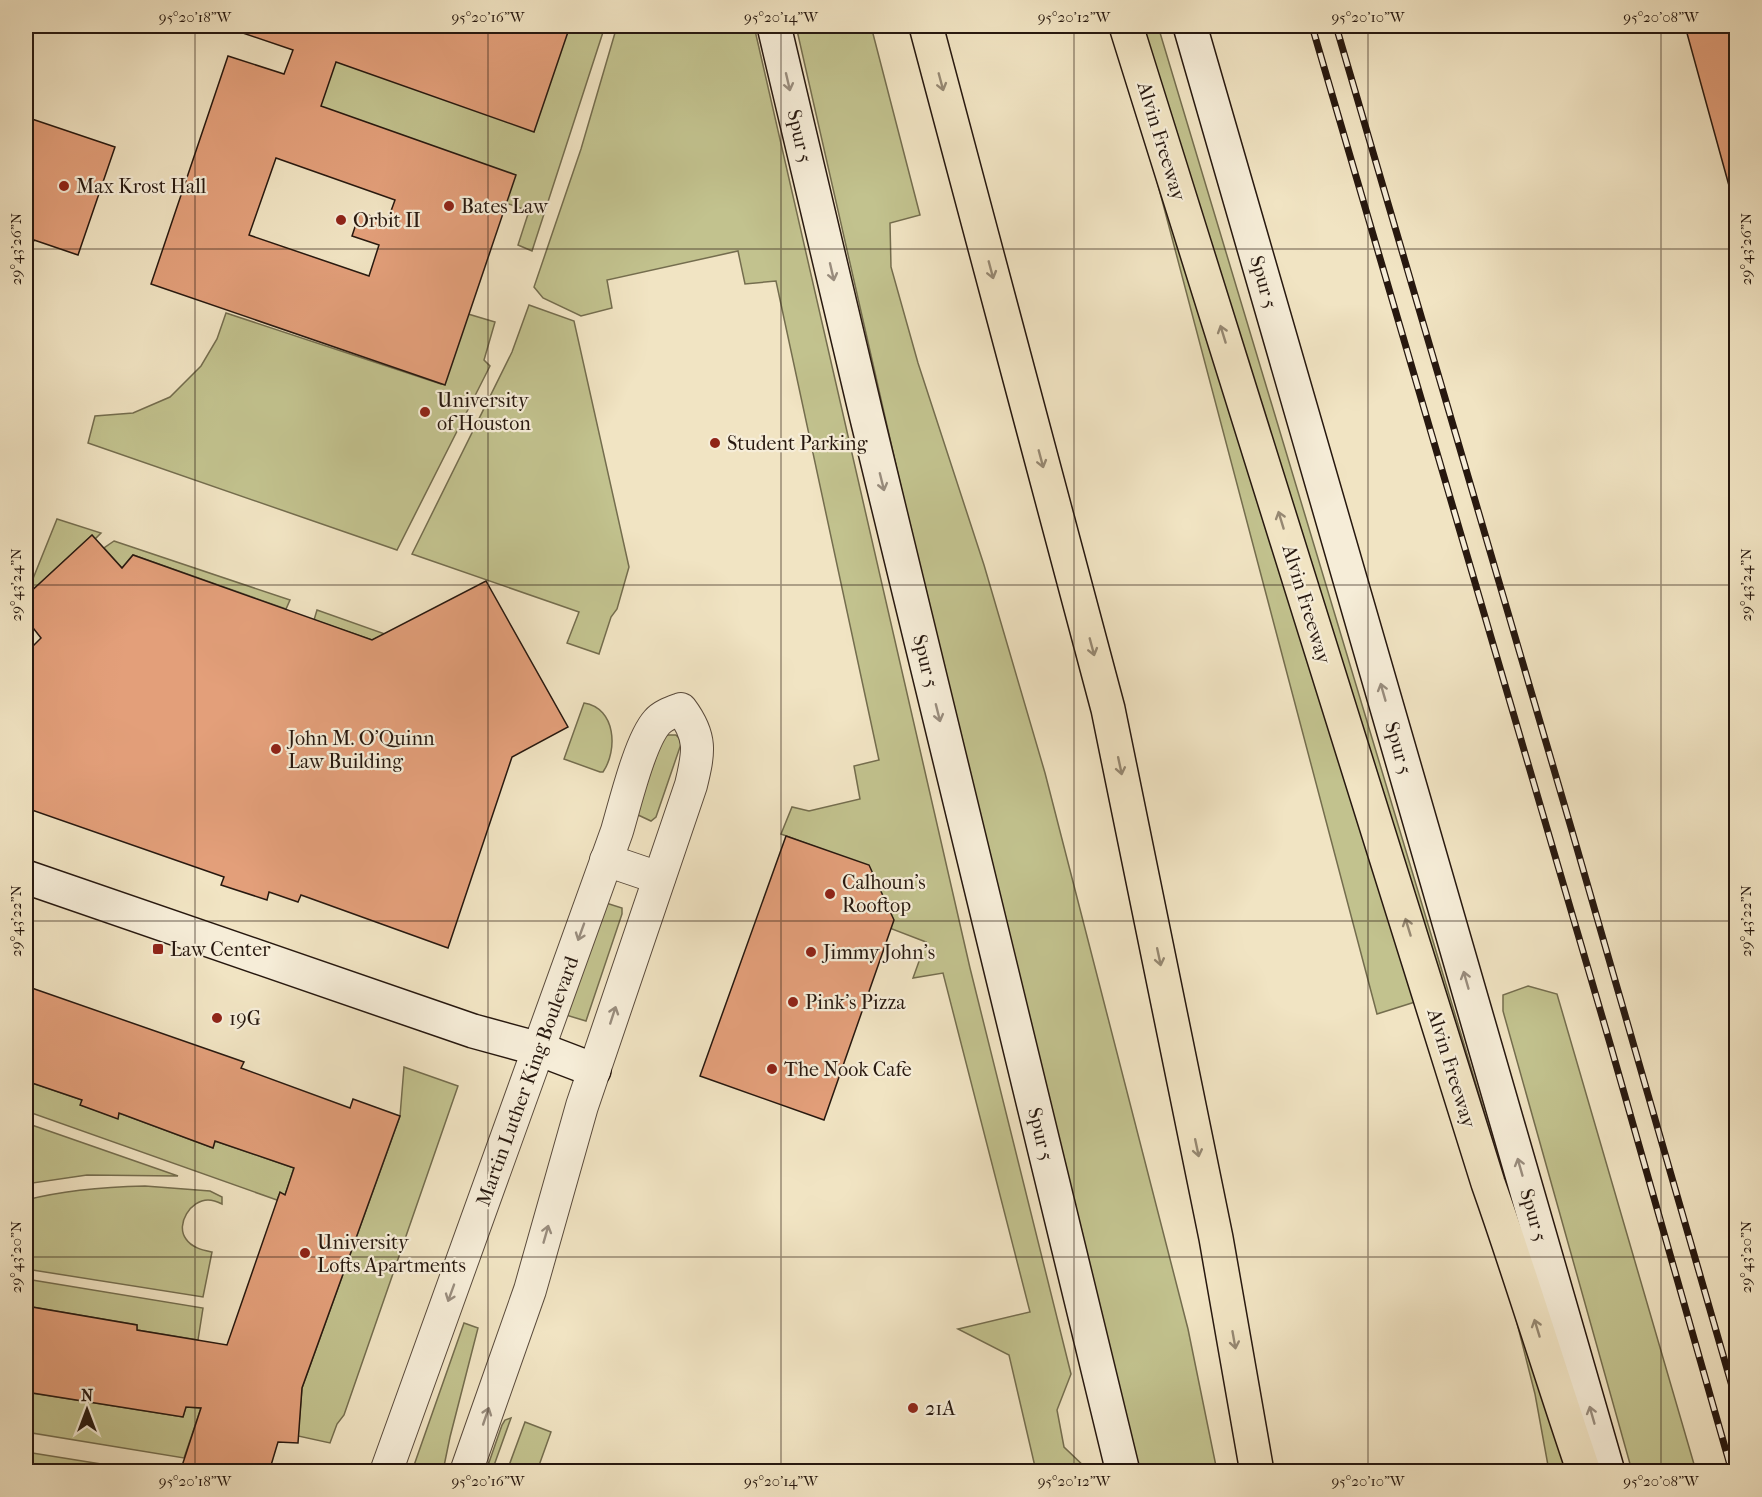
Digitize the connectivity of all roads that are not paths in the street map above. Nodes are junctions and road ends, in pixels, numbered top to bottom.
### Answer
1 (774, 26) edge
2 (926, 26) edge
3 (1126, 26) edge
4 (1190, 26) edge
5 (603, 868) junction
6 (26, 877) edge
7 (656, 887) junction
8 (539, 1049) junction
9 (594, 1070) junction
10 (386, 1472) edge
11 (466, 1472) edge
12 (1123, 1472) edge
13 (1257, 1472) edge
14 (1584, 1472) edge
15 (1608, 1472) edge

1 -> 12 main road, Spur 5
2 -> 13 highway
14 -> 3 highway, Alvin Freeway / Spur 5
15 -> 4 main road, Spur 5
5 - 7 street
5 - 7 street, Martin Luther King Boulevard
5 -> 8 street, Martin Luther King Boulevard
6 - 8 main road
9 -> 7 street, Martin Luther King Boulevard
8 - 9 main road
8 -> 10 street, Martin Luther King Boulevard
11 -> 9 street, Martin Luther King Boulevard

